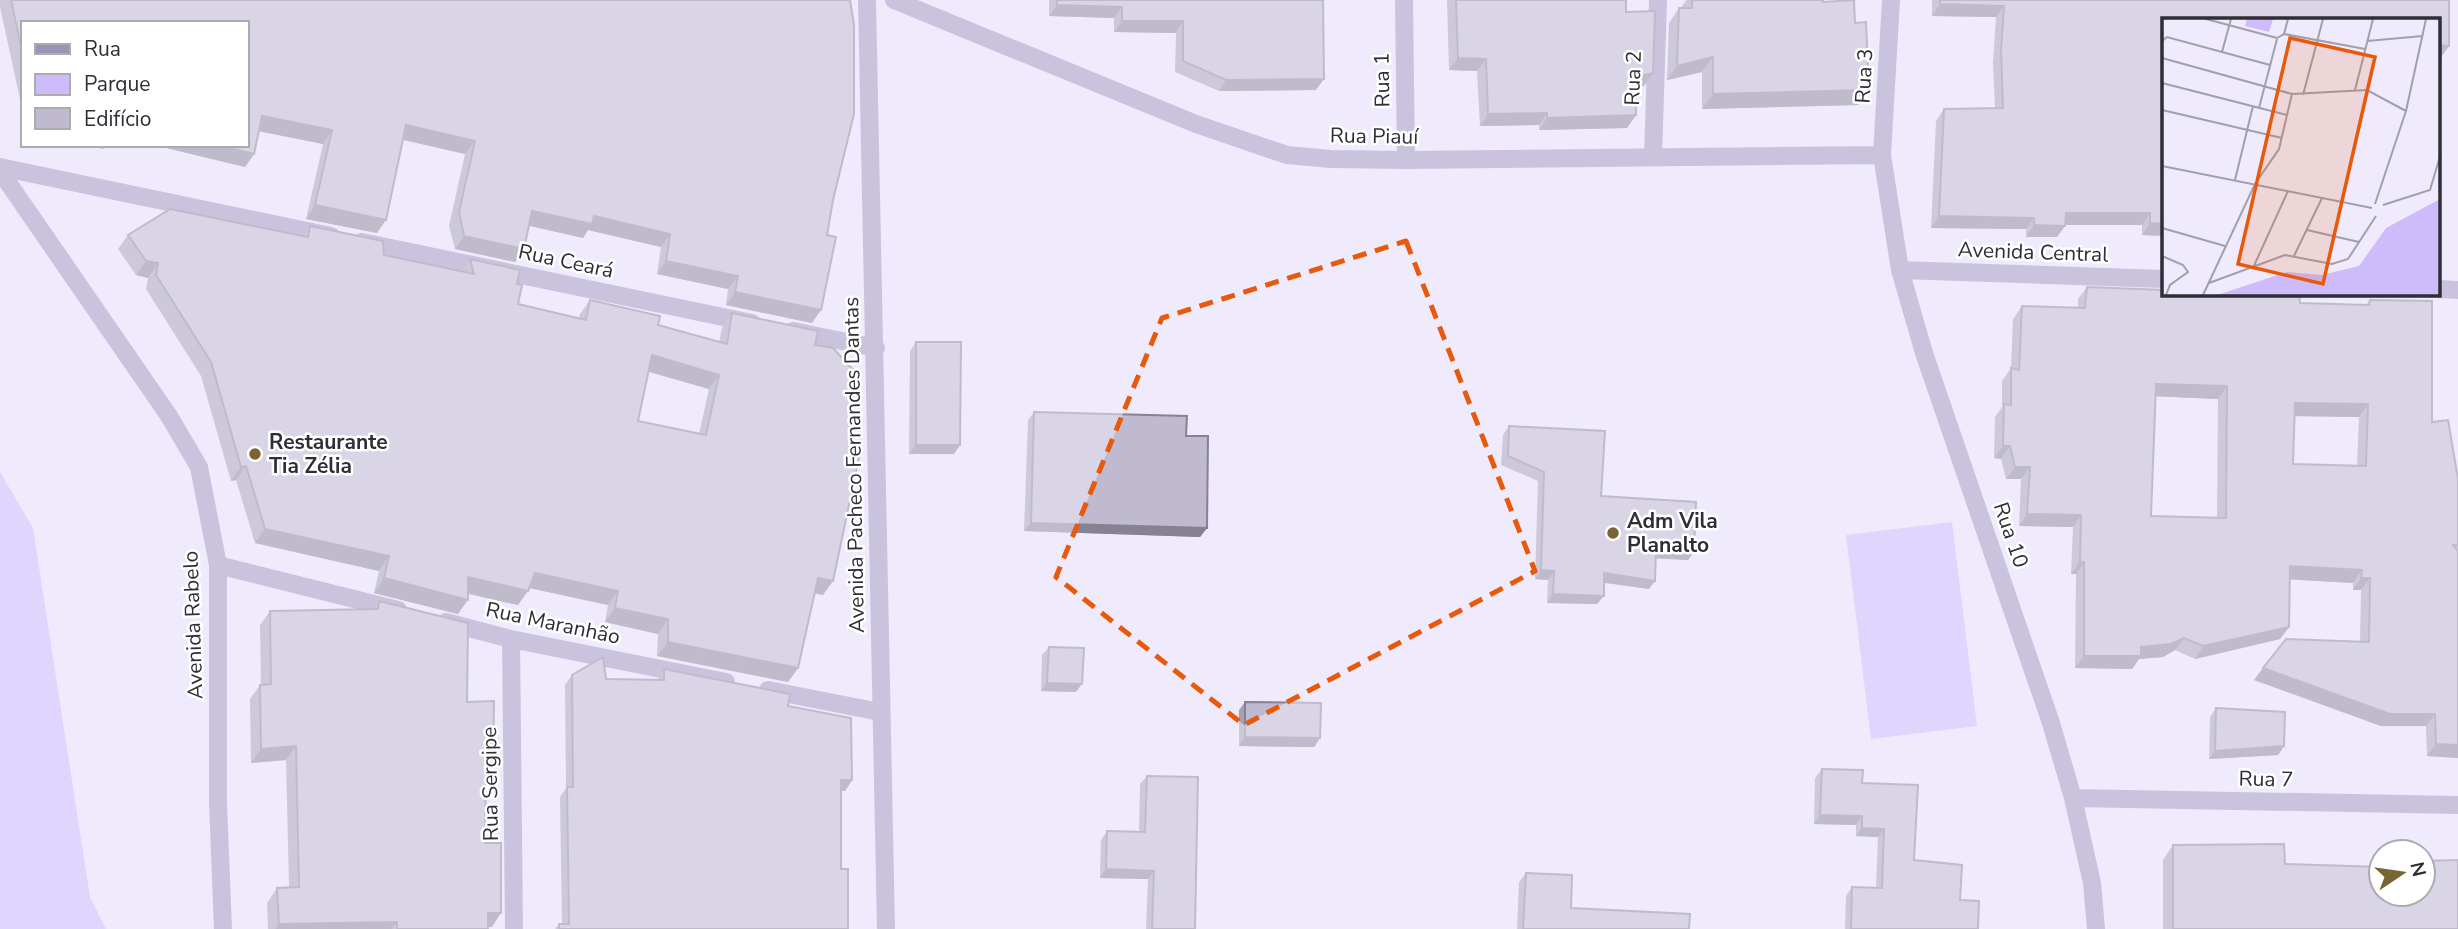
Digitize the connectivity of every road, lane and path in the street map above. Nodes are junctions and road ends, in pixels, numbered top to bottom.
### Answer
1 (867, 0) edge
2 (894, 0) edge
3 (1404, 0) edge
4 (1658, 0) edge
5 (1891, 0) edge
6 (1882, 155) junction
7 (1653, 157) junction
8 (1406, 160) junction
9 (0, 169) edge
10 (1900, 270) junction
11 (2162, 279) edge
12 (2440, 289) edge
13 (2458, 290) edge
14 (876, 348) junction
15 (218, 565) junction
16 (511, 639) junction
17 (880, 712) junction
18 (2073, 798) junction
19 (2458, 805) edge
20 (223, 929) edge
21 (514, 929) edge
22 (886, 929) edge
23 (2096, 929) edge

1 - 14 street, Avenida Pacheco Fernandes Dantas
2 - 8 street, Rua Piauí
3 - 8 street, Rua 1
4 - 7 street, Rua 2
5 - 6 street, Rua 3
6 - 7 street, Rua Piauí
6 - 10 street, Rua 10
7 - 8 street, Rua Piauí
9 - 14 street, Rua Ceará
9 - 15 street, Avenida Rabelo
10 - 11 street, Avenida Central
10 - 18 street, Rua 10
12 - 13 street
14 - 17 street, Avenida Pacheco Fernandes Dantas
15 - 16 street, Rua Maranhão
15 - 20 street, Avenida Rabelo
16 - 17 street, Rua Maranhão
16 - 21 street, Rua Sergipe
17 - 22 street, Avenida Pacheco Fernandes Dantas
18 - 19 street, Rua 7
18 - 23 street, Rua 10

